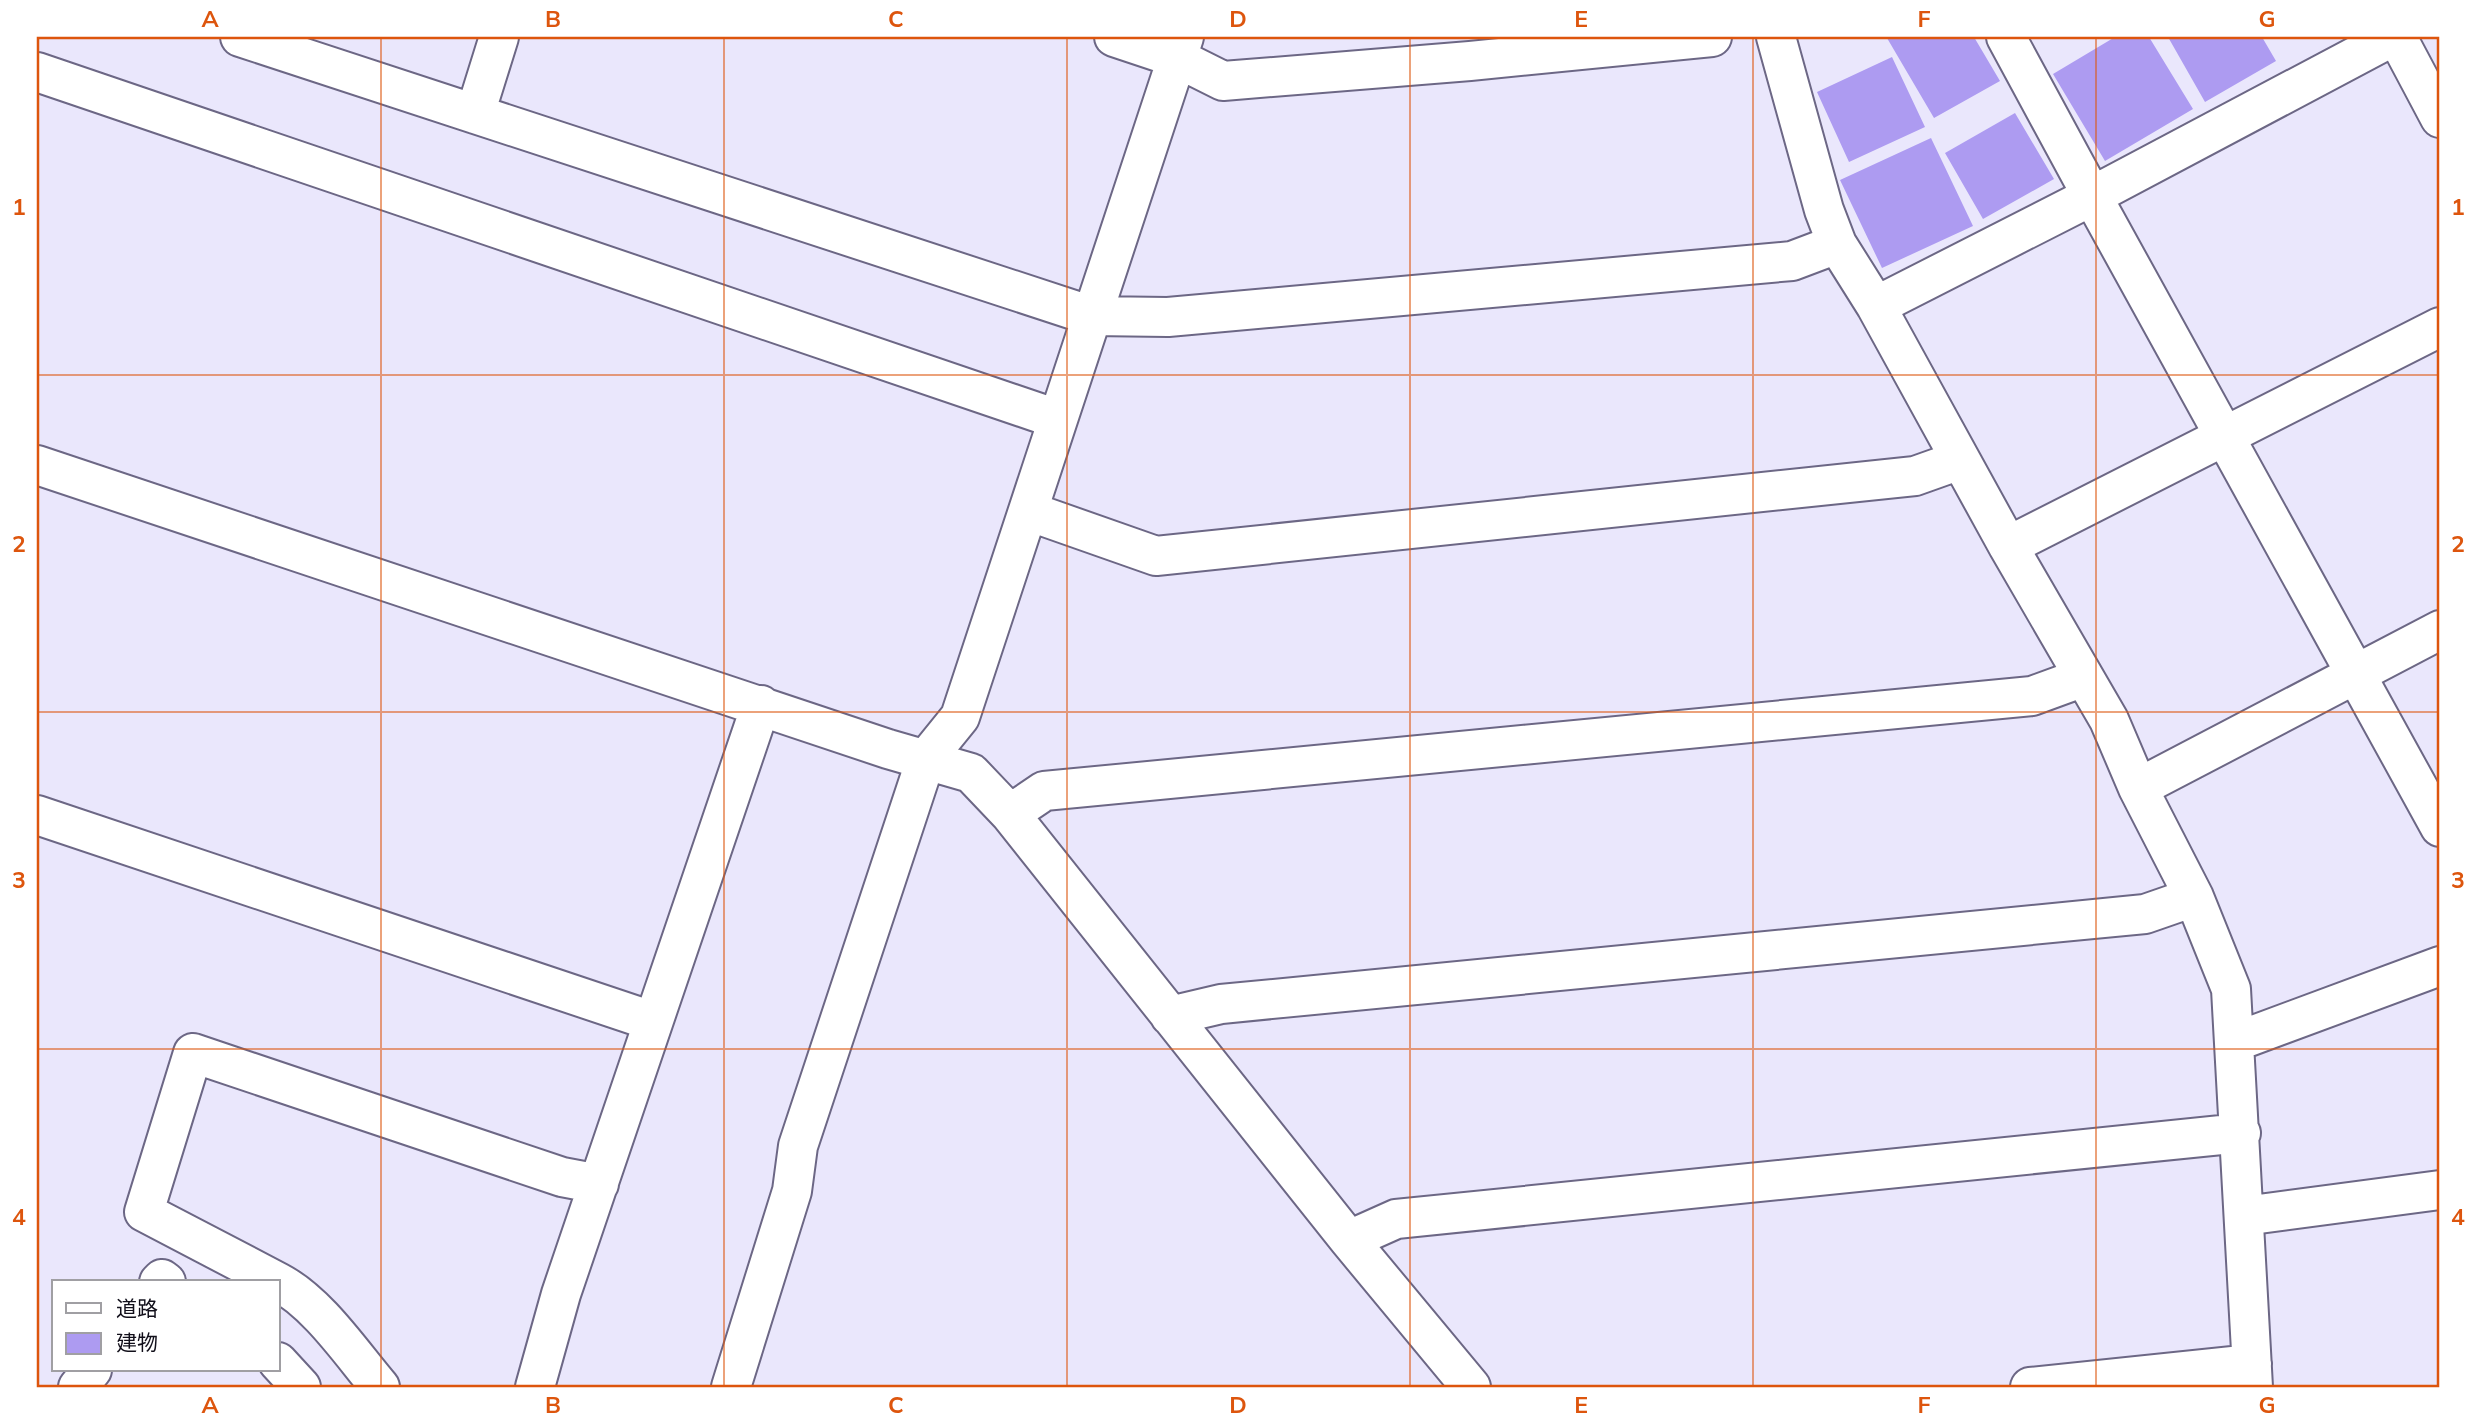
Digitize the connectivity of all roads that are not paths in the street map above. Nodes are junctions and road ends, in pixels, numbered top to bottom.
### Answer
1 (499, 37) edge
2 (1114, 37) edge
3 (1712, 37) edge
4 (1776, 37) edge
5 (2006, 37) edge
6 (2395, 37) edge
7 (246, 38) edge
8 (1181, 47) edge
9 (1469, 49) edge
10 (37, 72) edge
11 (475, 114) junction
12 (2440, 118) edge
13 (2092, 196) junction
14 (1838, 244) junction
15 (1876, 306) junction
16 (1092, 316) junction
17 (2440, 327) edge
18 (1058, 419) junction
19 (2223, 435) junction
20 (1960, 460) junction
21 (37, 465) edge
22 (1028, 511) junction
23 (2008, 546) junction
24 (2440, 630) edge
25 (2356, 673) junction
26 (2084, 677) junction
27 (761, 705) junction
28 (926, 759) junction
29 (2138, 788) junction
30 (1010, 814) junction
31 (37, 815) edge
32 (2440, 827) edge
33 (2194, 897) junction
34 (2440, 966) edge
35 (1170, 1016) junction
36 (652, 1021) junction
37 (2235, 1042) junction
38 (2241, 1133) junction
39 (599, 1184) junction
40 (2440, 1191) edge
41 (2244, 1216) junction
42 (1349, 1240) junction
43 (274, 1280) edge
44 (280, 1283) edge
45 (280, 1364) edge
46 (90, 1372) edge
47 (2253, 1375) edge
48 (78, 1387) edge
49 (301, 1387) edge
50 (380, 1387) edge
51 (535, 1387) edge
52 (731, 1387) edge
53 (1471, 1387) edge
54 (2030, 1387) edge

1 - 11 street
2 - 8 street
3 - 9 street
4 - 14 street
5 - 13 street
6 - 12 street
6 - 13 street
7 - 11 street
8 - 9 street
8 - 16 street
10 - 18 street
11 - 16 street
13 - 15 street
13 - 19 street
14 - 15 street
14 - 16 street
15 - 20 street
16 - 18 street
17 - 19 street
18 - 22 street
19 - 23 street
19 - 25 street
20 - 22 street
20 - 23 street
21 - 27 street
22 - 28 street
23 - 26 street
24 - 25 street
25 - 29 street
25 - 32 street
26 - 29 street
26 - 30 street
27 - 28 street
27 - 36 street
28 - 30 street
28 - 52 street
29 - 33 street
30 - 35 street
31 - 36 street
33 - 35 street
33 - 37 street
34 - 37 street
35 - 42 street
36 - 39 street
37 - 38 street
38 - 41 street
38 - 42 street
39 - 43 street
39 - 51 street
40 - 41 street
41 - 47 street
42 - 53 street
44 - 50 street
45 - 49 street
46 - 48 street
47 - 54 street

